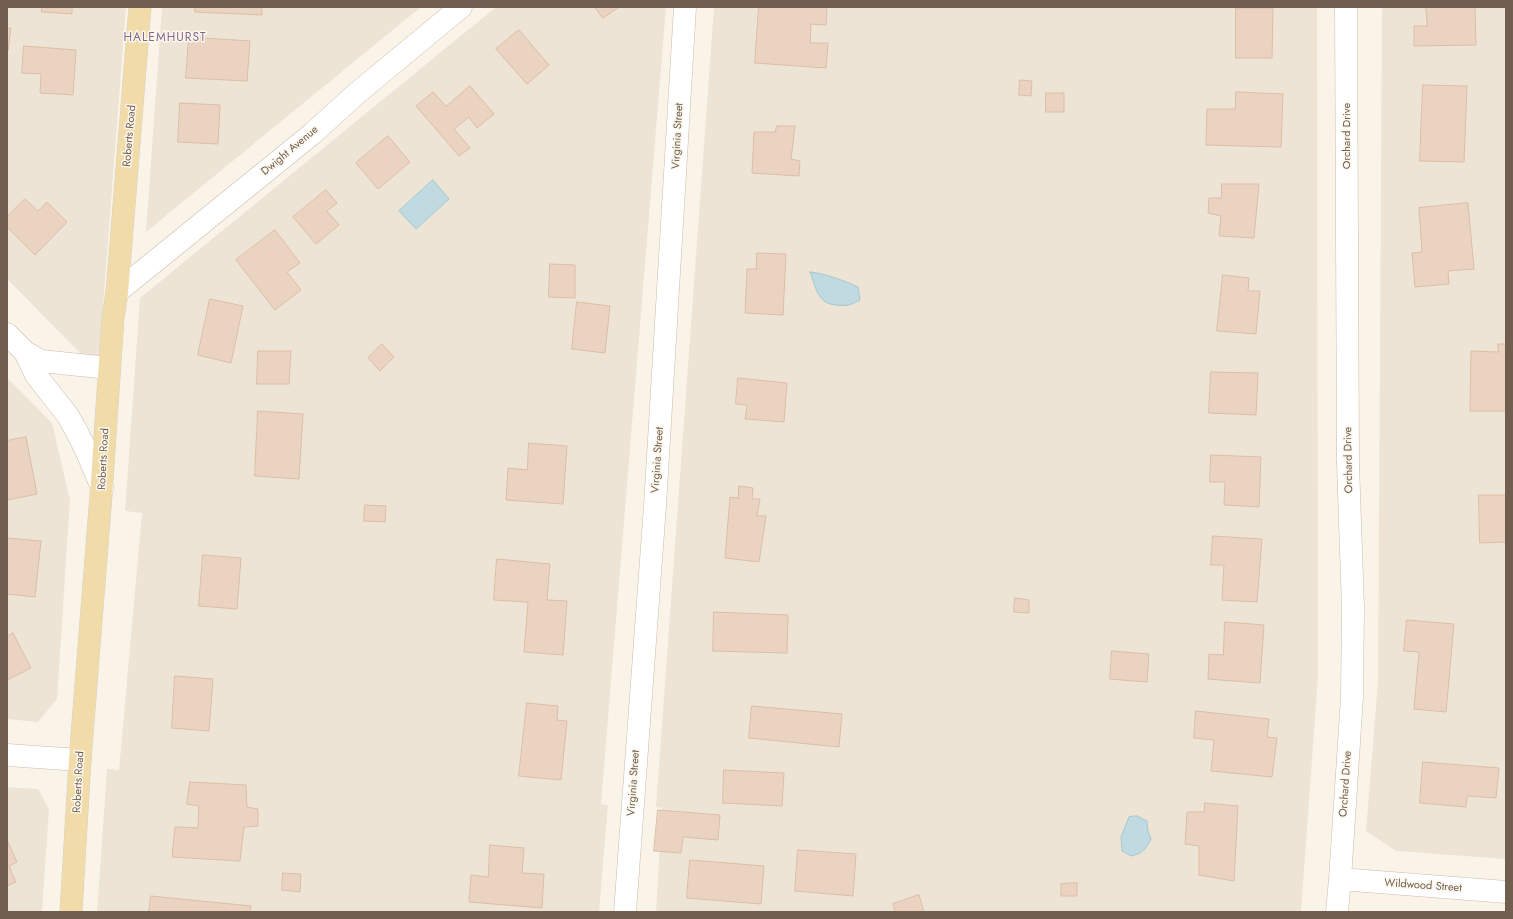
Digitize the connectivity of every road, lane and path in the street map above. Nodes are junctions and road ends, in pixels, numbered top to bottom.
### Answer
1 (140, 7) edge
2 (461, 7) edge
3 (685, 7) edge
4 (1346, 7) edge
5 (117, 292) junction
6 (7, 334) edge
7 (25, 352) junction
8 (109, 368) junction
9 (102, 488) junction
10 (7, 755) edge
11 (80, 760) junction
12 (1340, 879) junction
13 (1506, 892) edge
14 (71, 912) edge
15 (625, 912) edge
16 (1337, 912) edge

1 - 5 main road, Roberts Road
2 - 5 street, Dwight Avenue
3 - 15 street, Virginia Street
4 - 12 street, Orchard Drive
5 - 8 main road, Roberts Road
6 - 7 street
7 - 8 street
7 - 9 street
8 - 9 main road, Roberts Road
9 - 11 main road, Roberts Road
10 - 11 street
11 - 14 main road, Roberts Road
12 - 13 street, Wildwood Street
12 - 16 street, Orchard Drive

